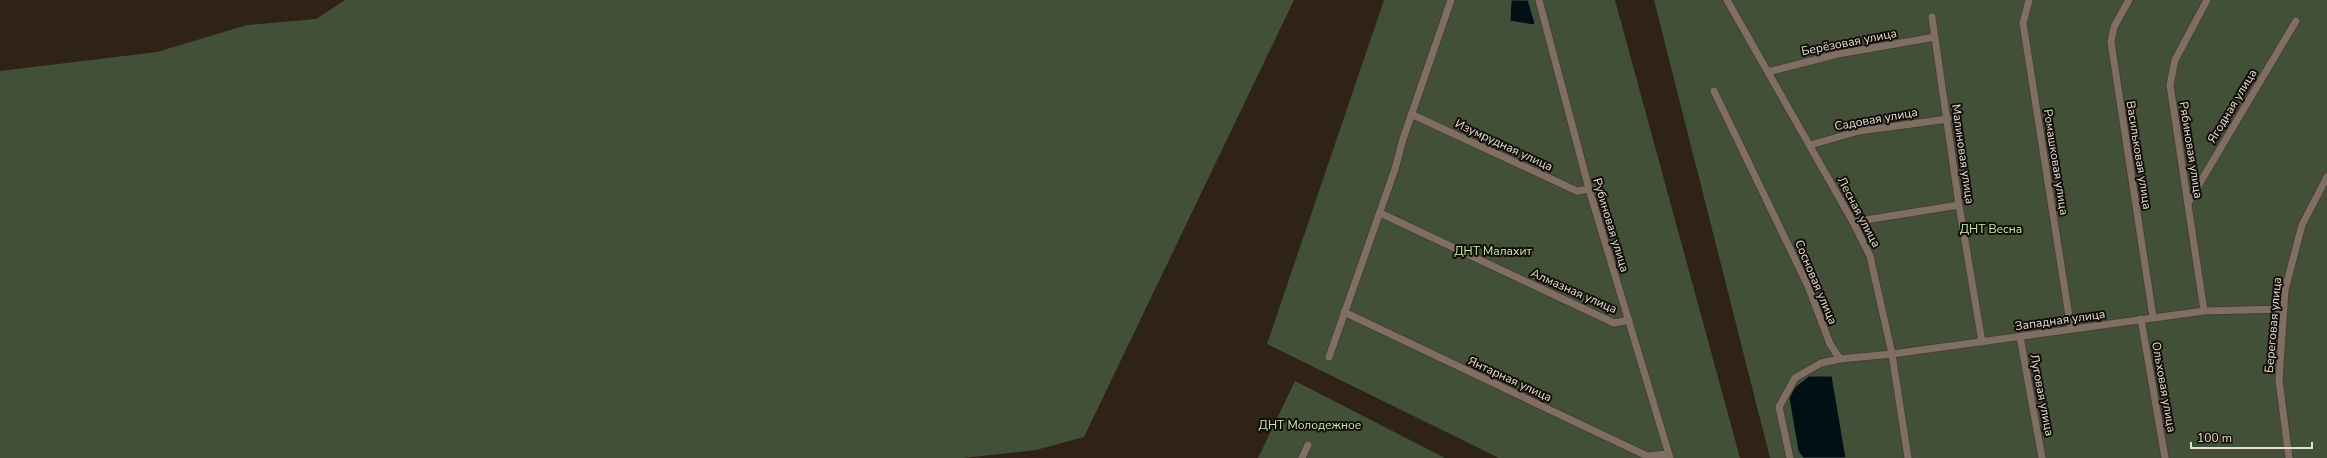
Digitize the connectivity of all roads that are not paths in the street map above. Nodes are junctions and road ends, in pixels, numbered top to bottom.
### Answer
1 (1451, 0) edge
2 (1539, 0) edge
3 (1727, 0) edge
4 (2029, 0) edge
5 (2129, 0) edge
6 (2208, 0) edge
7 (1932, 17) dead end
8 (2296, 21) dead end
9 (1935, 37) junction
10 (1768, 72) junction
11 (1714, 91) dead end
12 (1411, 114) junction
13 (1948, 119) junction
14 (1810, 145) junction
15 (2327, 177) edge
16 (1589, 189) junction
17 (2188, 203) junction
18 (1959, 205) junction
19 (1380, 213) junction
20 (1853, 222) junction
21 (2284, 309) junction
22 (2204, 311) junction
23 (1344, 312) junction
24 (2153, 317) junction
25 (2141, 319) junction
26 (1629, 320) junction
27 (2071, 329) junction
28 (2020, 337) junction
29 (1982, 342) junction
30 (1892, 354) junction
31 (1329, 357) dead end
32 (1840, 358) junction
33 (1308, 445) dead end
34 (1670, 456) edge
35 (1302, 458) edge
36 (1790, 458) edge
37 (1908, 458) edge
38 (2042, 458) edge
39 (2165, 458) edge
40 (2289, 458) edge

1 - 12 street
2 - 16 street, Рубиновая улица
3 - 10 street, Лесная улица
4 - 27 street, Ромашковая улица
5 - 24 street, Васильковая улица
6 - 17 street, Рябиновая улица
7 - 9 street, Малиновая улица
8 - 17 street, Ягодная улица
9 - 10 street, Берёзовая улица
9 - 13 street, Малиновая улица
10 - 14 street, Лесная улица
11 - 32 street, Сосновая улица
12 - 16 street, Изумрудная улица
12 - 19 street
13 - 14 street, Садовая улица
13 - 18 street, Малиновая улица
14 - 20 street, Лесная улица
15 - 21 street, Береговая улица
16 - 26 street, Рубиновая улица
17 - 22 street, Рябиновая улица
18 - 20 street
18 - 29 street, Малиновая улица
19 - 23 street
19 - 26 street, Алмазная улица
20 - 30 street, Лесная улица
21 - 22 street, Западная улица
21 - 40 street, Береговая улица
22 - 24 street, Западная улица
23 - 31 street
23 - 34 street, Янтарная улица
24 - 25 street, Западная улица
25 - 27 street, Западная улица
25 - 39 street, Ольховая улица
26 - 34 street, Рубиновая улица
27 - 28 street, Западная улица
28 - 29 street, Западная улица
28 - 38 street, Луговая улица
29 - 30 street, Западная улица
30 - 32 street, Западная улица
30 - 37 street, Лесная улица
32 - 36 street
33 - 35 street

